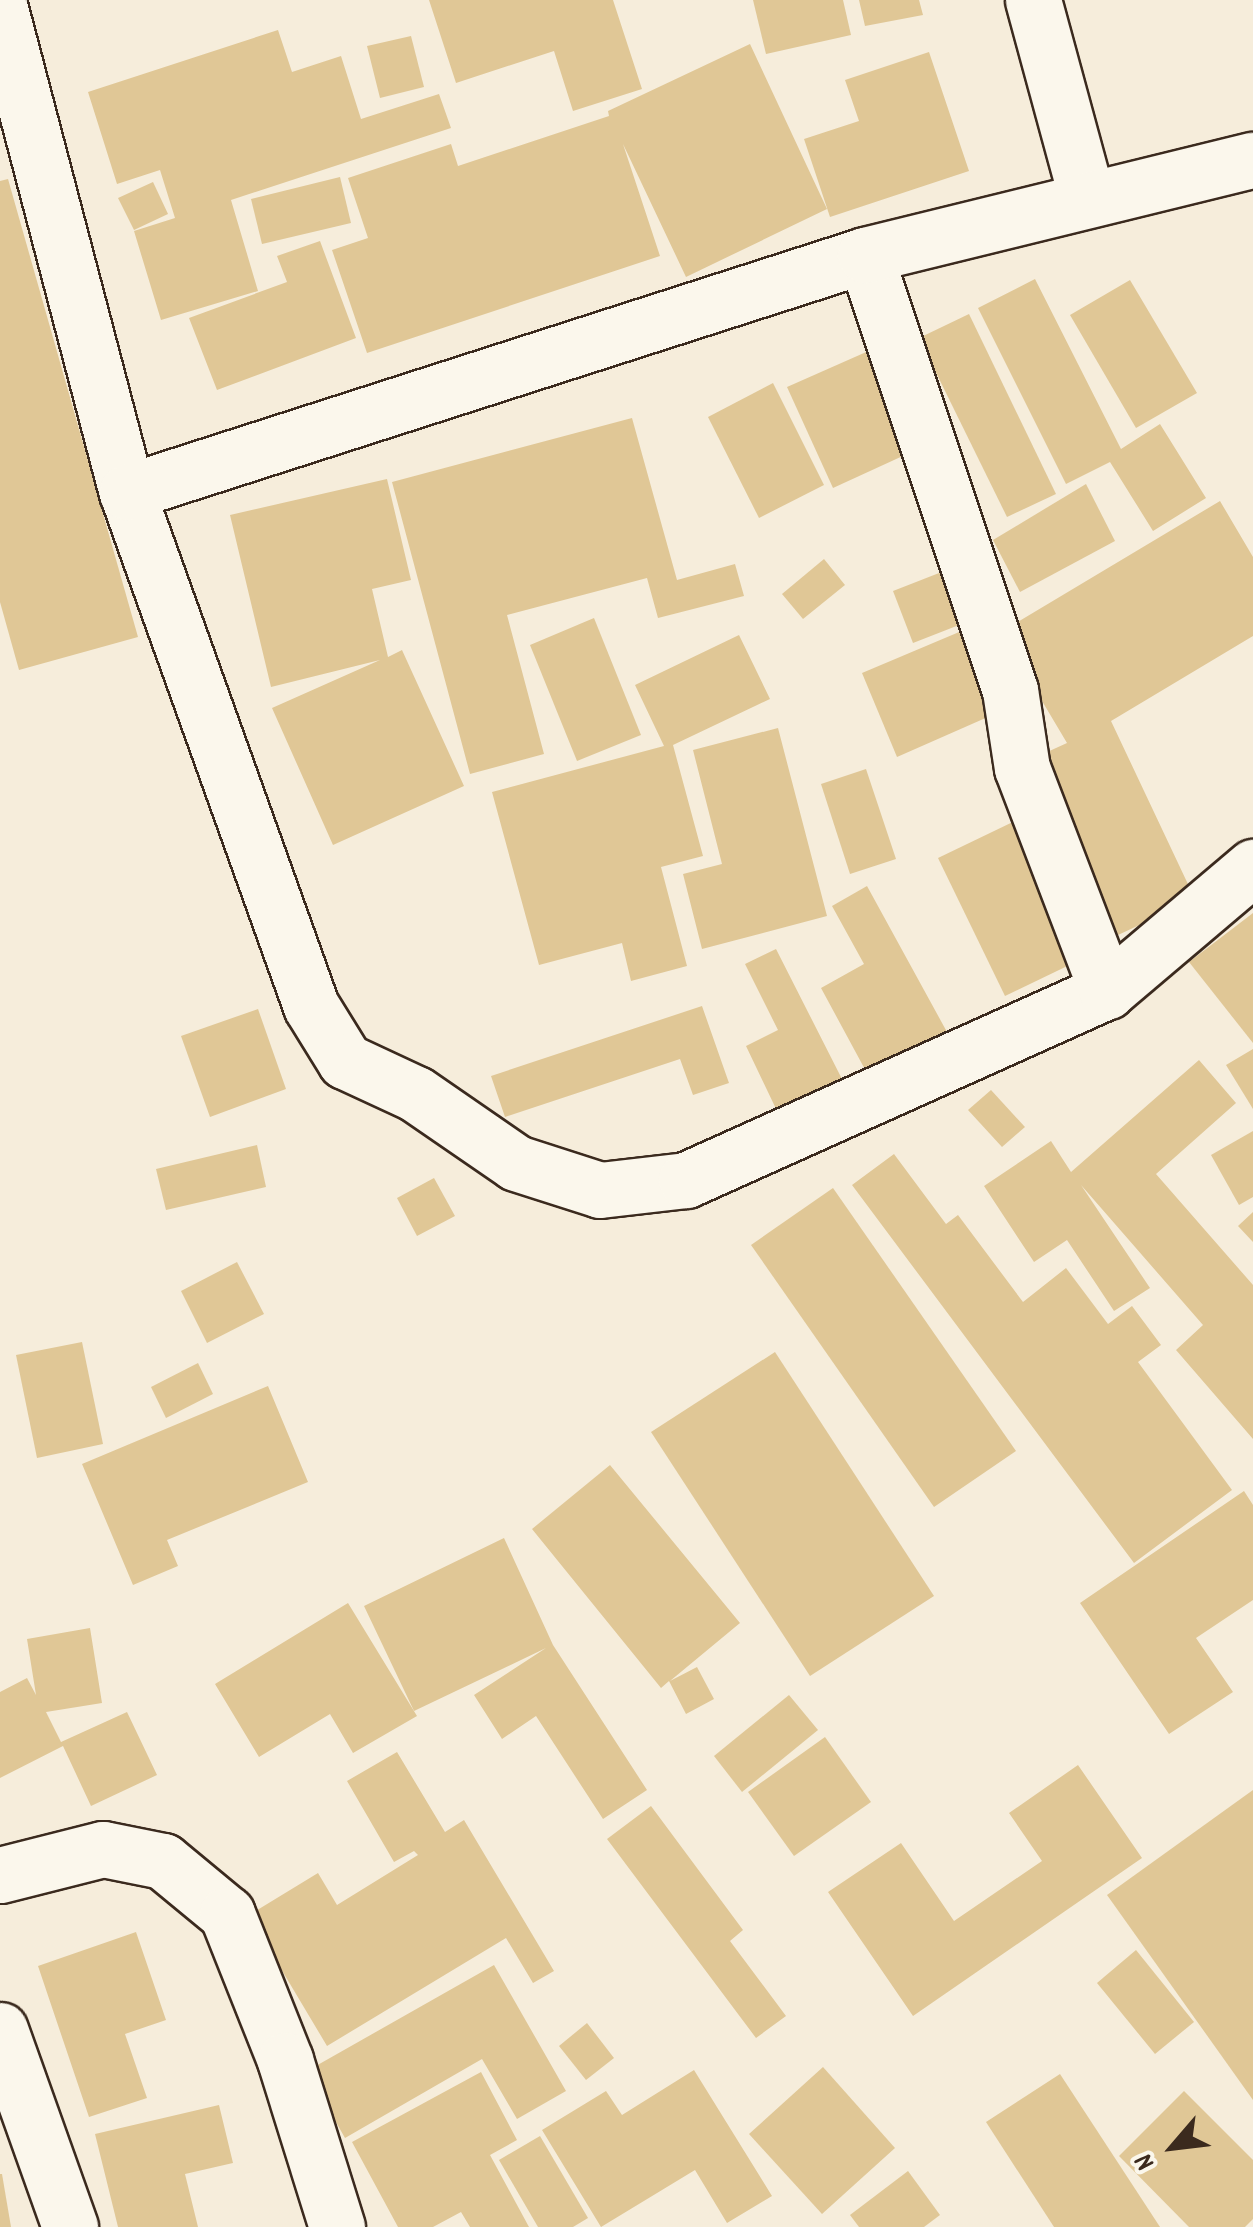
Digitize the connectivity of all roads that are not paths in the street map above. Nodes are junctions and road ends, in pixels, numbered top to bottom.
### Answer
1 (1033, 0) edge
2 (0, 9) edge
3 (1253, 160) edge
4 (1087, 200) junction
5 (865, 256) junction
6 (127, 492) junction
7 (1253, 867) edge
8 (1107, 991) junction
9 (0, 1875) edge
10 (0, 2030) edge
11 (70, 2227) edge
12 (338, 2227) edge

1 - 4 street
2 - 6 street
3 - 4 street
4 - 5 street
5 - 6 street
5 - 8 street
6 - 8 street
7 - 8 street
9 - 12 street
10 - 11 street

